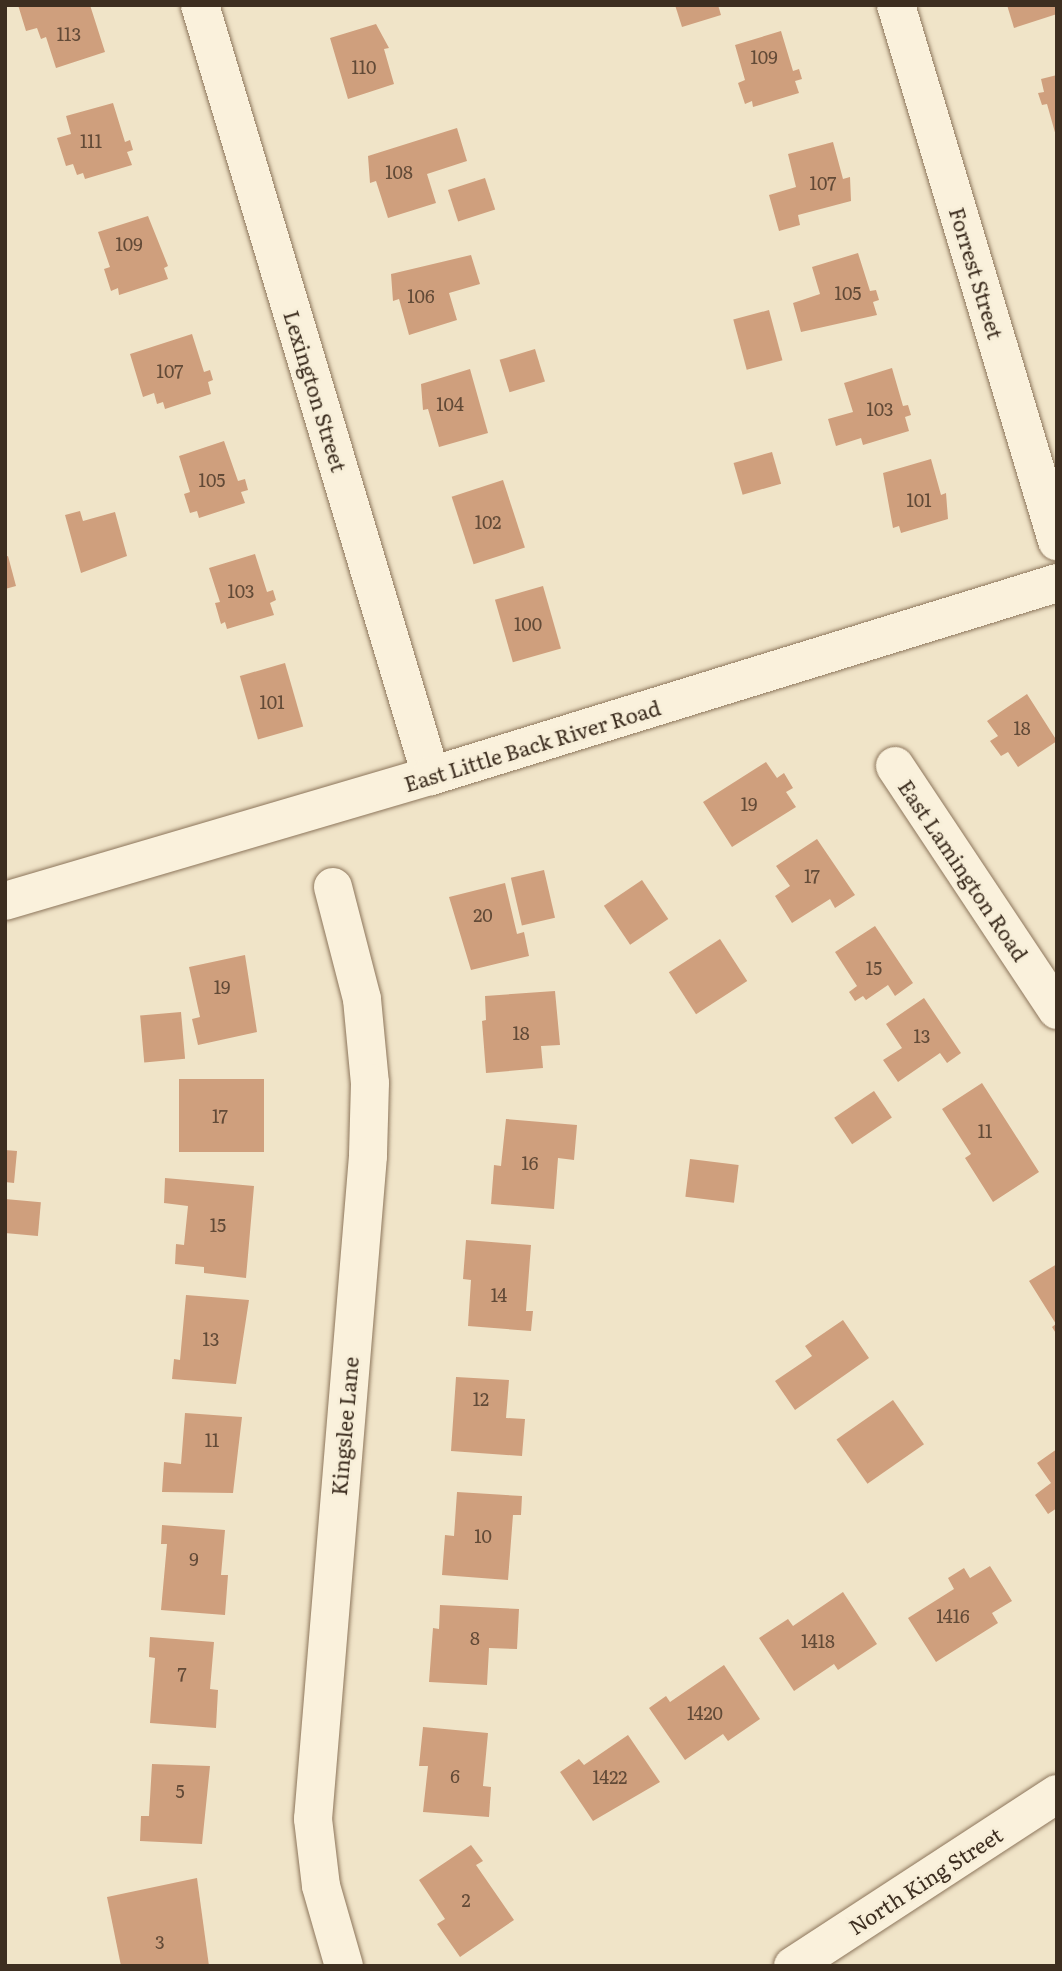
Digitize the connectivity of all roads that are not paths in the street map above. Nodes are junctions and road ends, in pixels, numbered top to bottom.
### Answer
1 (200, 5) edge
2 (897, 5) edge
3 (1057, 541) edge
4 (1057, 583) edge
5 (895, 766) dead end
6 (431, 776) junction
7 (332, 887) dead end
8 (5, 901) edge
9 (1057, 1010) edge
10 (1057, 1794) edge
11 (344, 1966) edge
12 (793, 1966) edge

1 - 6 street, Lexington Street
2 - 3 street, Forrest Street
4 - 6 street, East Little Back River Road
5 - 9 street, East Lamington Road
6 - 8 street, East Little Back River Road
7 - 11 street, Kingslee Lane
10 - 12 street, North King Street

